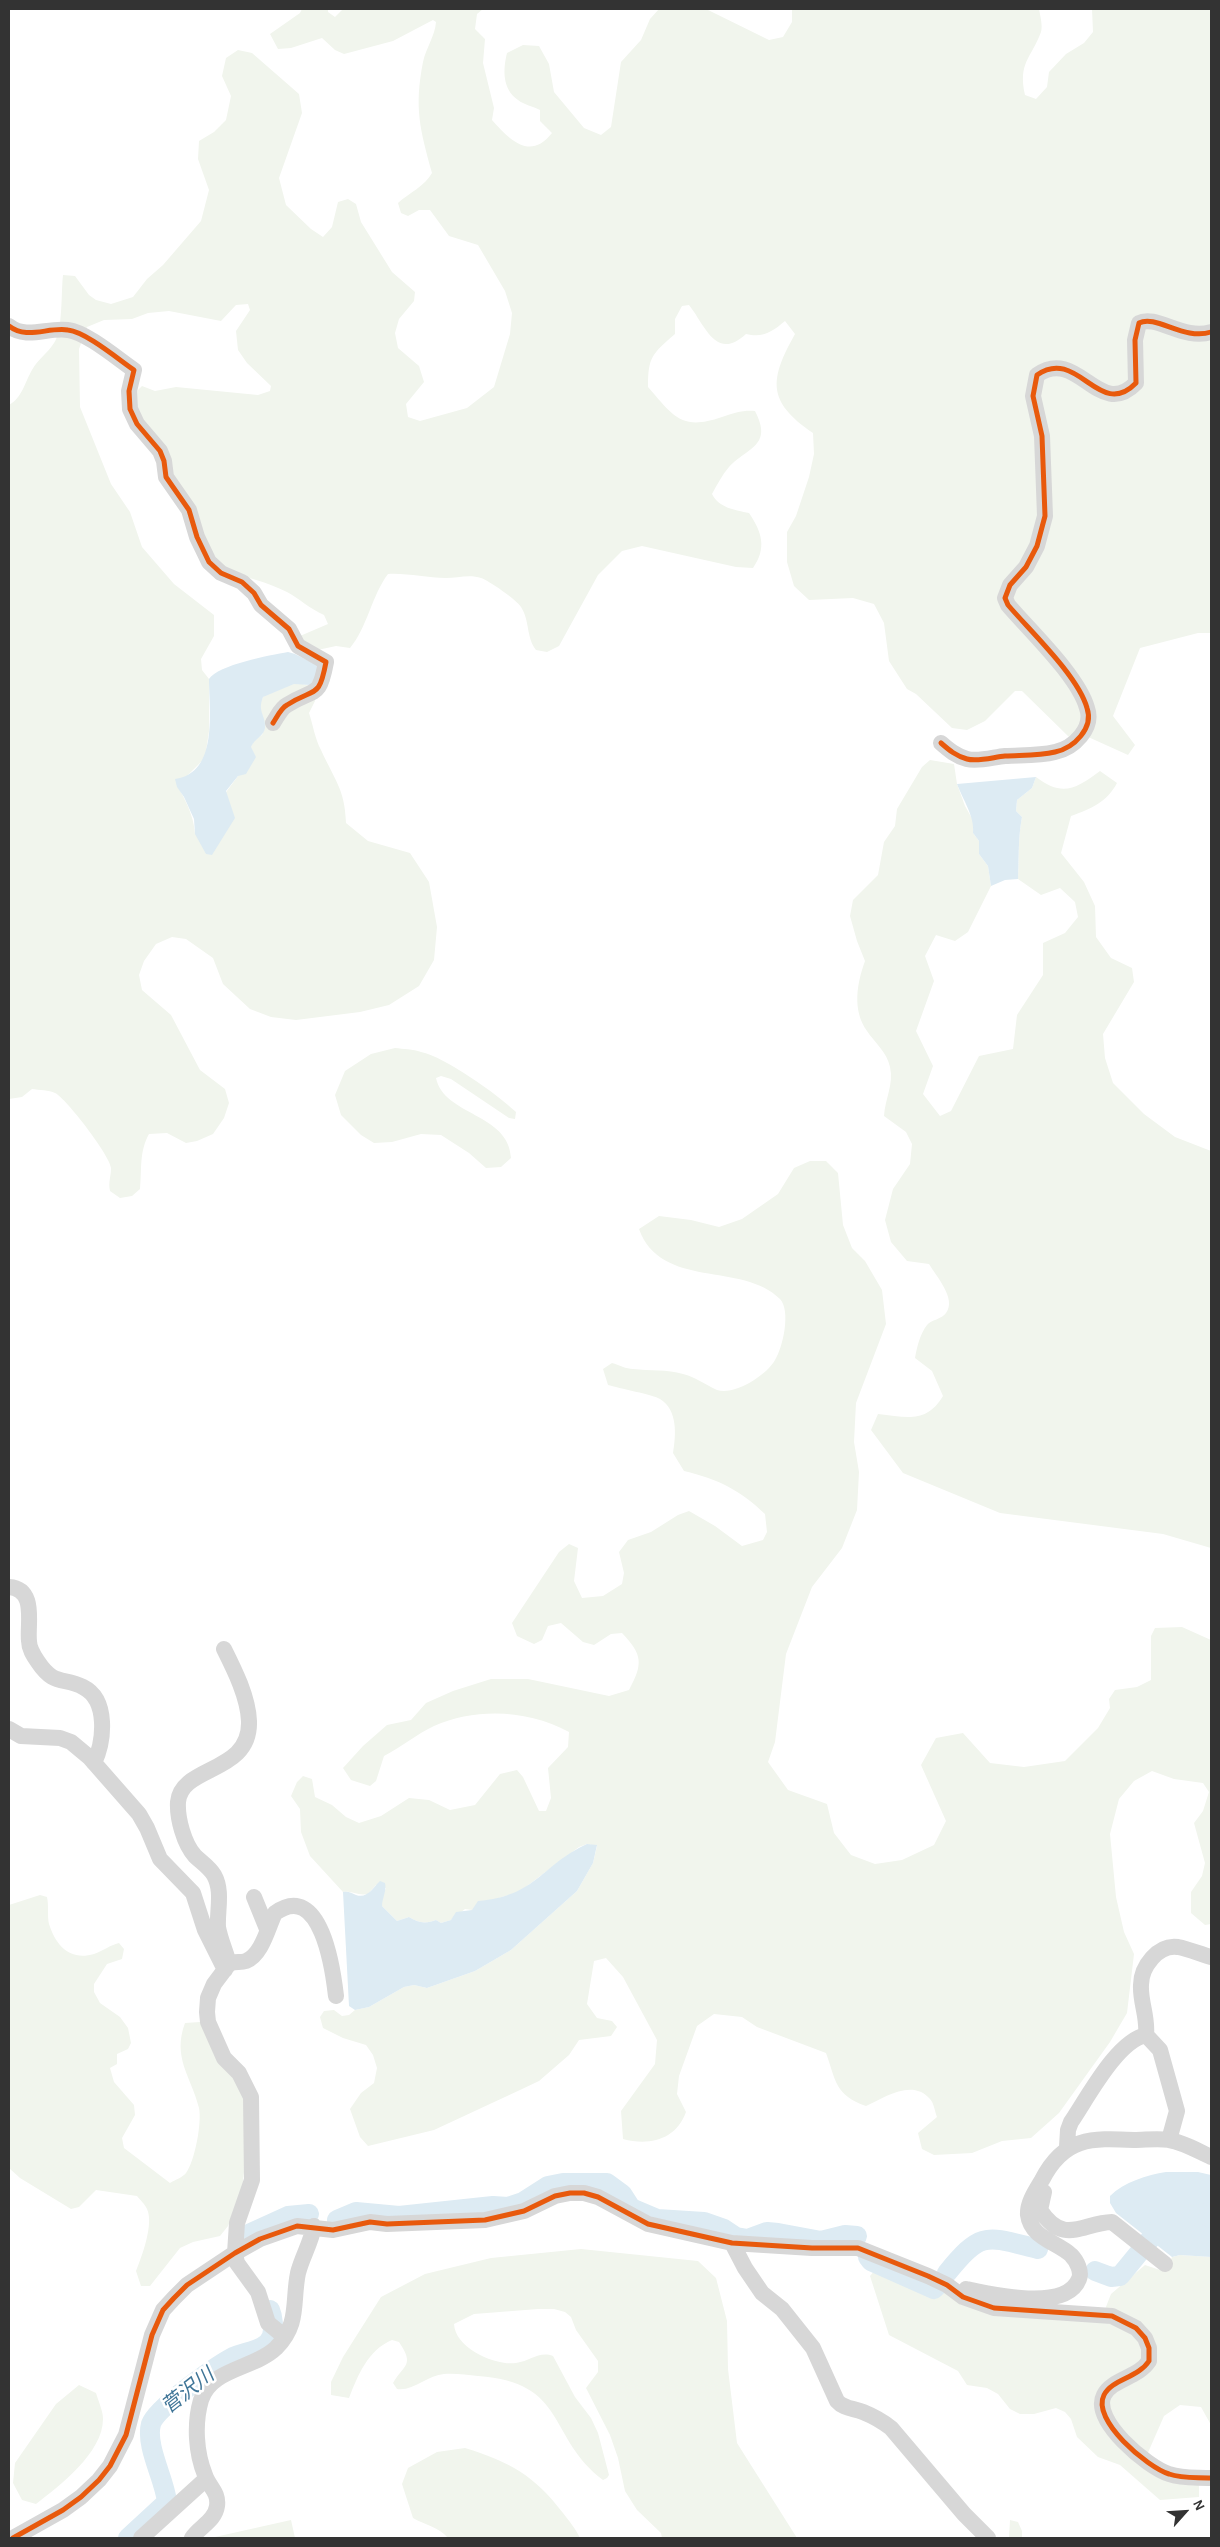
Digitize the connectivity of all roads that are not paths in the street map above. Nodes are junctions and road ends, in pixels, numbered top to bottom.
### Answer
1 (9, 326) edge
2 (1211, 332) edge
3 (273, 723) dead end
4 (941, 743) dead end
5 (9, 1587) edge
6 (224, 1649) dead end
7 (9, 1729) edge
8 (94, 1763) junction
9 (254, 1897) dead end
10 (267, 1929) junction
11 (1211, 1957) edge
12 (227, 1967) junction
13 (336, 1996) dead end
14 (1146, 2034) junction
15 (1169, 2140) junction
16 (1067, 2147) junction
17 (1211, 2157) edge
18 (1047, 2168) junction
19 (314, 2226) junction
20 (732, 2243) junction
21 (235, 2253) junction
22 (1165, 2264) dead end
23 (947, 2284) junction
24 (277, 2330) junction
25 (1211, 2478) edge
26 (206, 2479) junction
27 (13, 2538) edge
28 (141, 2538) edge
29 (192, 2538) edge
30 (988, 2538) edge

1 - 3 street
2 - 4 street
5 - 8 street
6 - 12 street
7 - 8 street
8 - 12 street
9 - 10 street
10 - 12 street
10 - 13 street
11 - 14 street
12 - 21 street
14 - 15 street
14 - 16 street
15 - 16 street
15 - 17 street
16 - 18 street
18 - 22 street
18 - 23 street
19 - 20 street
19 - 21 street
19 - 24 street
20 - 23 street
20 - 30 street
21 - 24 street
21 - 27 street
23 - 25 street
24 - 26 street
26 - 28 street
26 - 29 street

